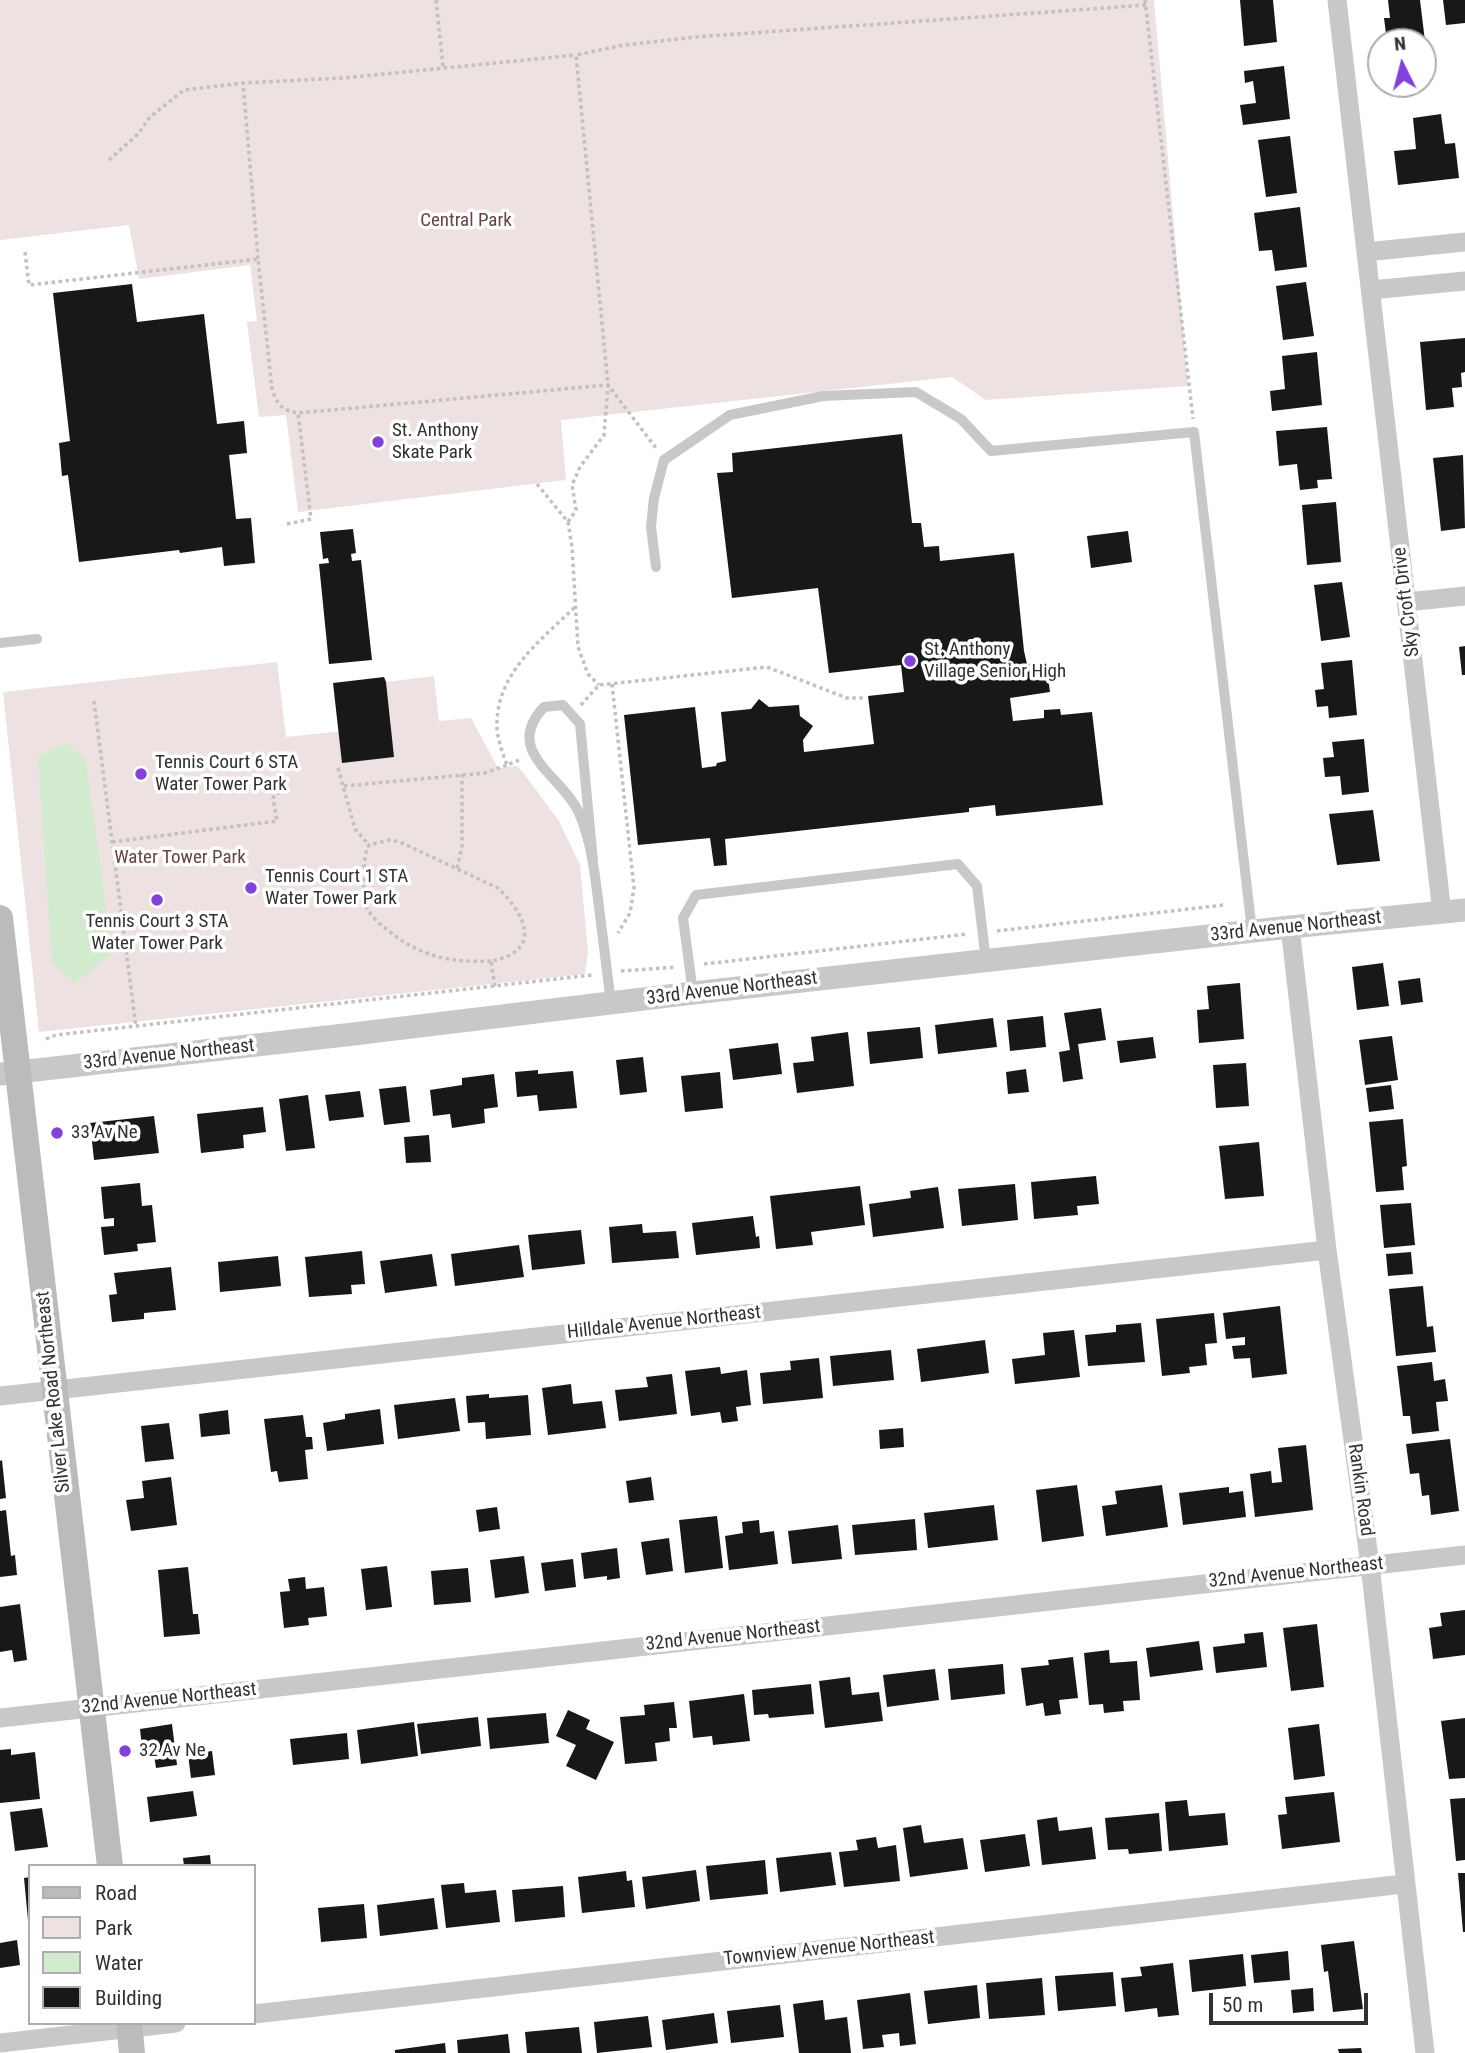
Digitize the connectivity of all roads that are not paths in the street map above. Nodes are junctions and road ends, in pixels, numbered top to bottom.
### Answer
1 (1337, 0) edge
2 (1465, 242) edge
3 (1366, 252) junction
4 (1465, 281) edge
5 (1371, 290) junction
6 (656, 566) dead end
7 (1465, 596) edge
8 (1407, 602) junction
9 (37, 639) dead end
10 (0, 643) edge
11 (593, 861) junction
12 (1465, 910) edge
13 (1442, 913) junction
14 (0, 918) edge
15 (1290, 927) junction
16 (1252, 931) junction
17 (986, 961) junction
18 (693, 993) junction
19 (611, 1004) junction
20 (9, 1073) edge
21 (1328, 1251) junction
22 (53, 1391) junction
23 (0, 1396) edge
24 (1465, 1555) edge
25 (1370, 1565) junction
26 (91, 1708) junction
27 (0, 1718) edge
28 (110, 1864) edge
29 (1404, 1884) junction
30 (256, 2014) edge
31 (168, 2025) edge
32 (130, 2035) edge
33 (0, 2043) edge
34 (1425, 2053) edge

1 - 3 street, Sky Croft Drive
2 - 3 street
3 - 5 street, Sky Croft Drive
4 - 5 street
5 - 8 street, Sky Croft Drive
6 - 16 lane
7 - 8 street
8 - 13 street, Sky Croft Drive
9 - 10 lane
11 - 11 lane
11 - 19 lane
12 - 13 street, 33rd Avenue Northeast
13 - 15 street, 33rd Avenue Northeast
14 - 20 main road, Silver Lake Road Northeast
15 - 16 street, 33rd Avenue Northeast
15 - 21 street, Rankin Road
16 - 17 street, 33rd Avenue Northeast
17 - 18 street, 33rd Avenue Northeast
17 - 18 lane
18 - 19 street, 33rd Avenue Northeast
19 - 20 street, 33rd Avenue Northeast
20 - 22 main road, Silver Lake Road Northeast
21 - 22 street, Hilldale Avenue Northeast
21 - 25 street, Rankin Road
22 - 23 street, Hilldale Avenue Northeast
22 - 26 main road, Silver Lake Road Northeast
24 - 25 street, 32nd Avenue Northeast
25 - 26 street, 32nd Avenue Northeast
25 - 29 street, Rankin Road
26 - 27 street, 32nd Avenue Northeast
26 - 28 main road, Silver Lake Road Northeast
29 - 30 street, Townview Avenue Northeast
29 - 34 street, Rankin Road
31 - 32 street
32 - 33 street

